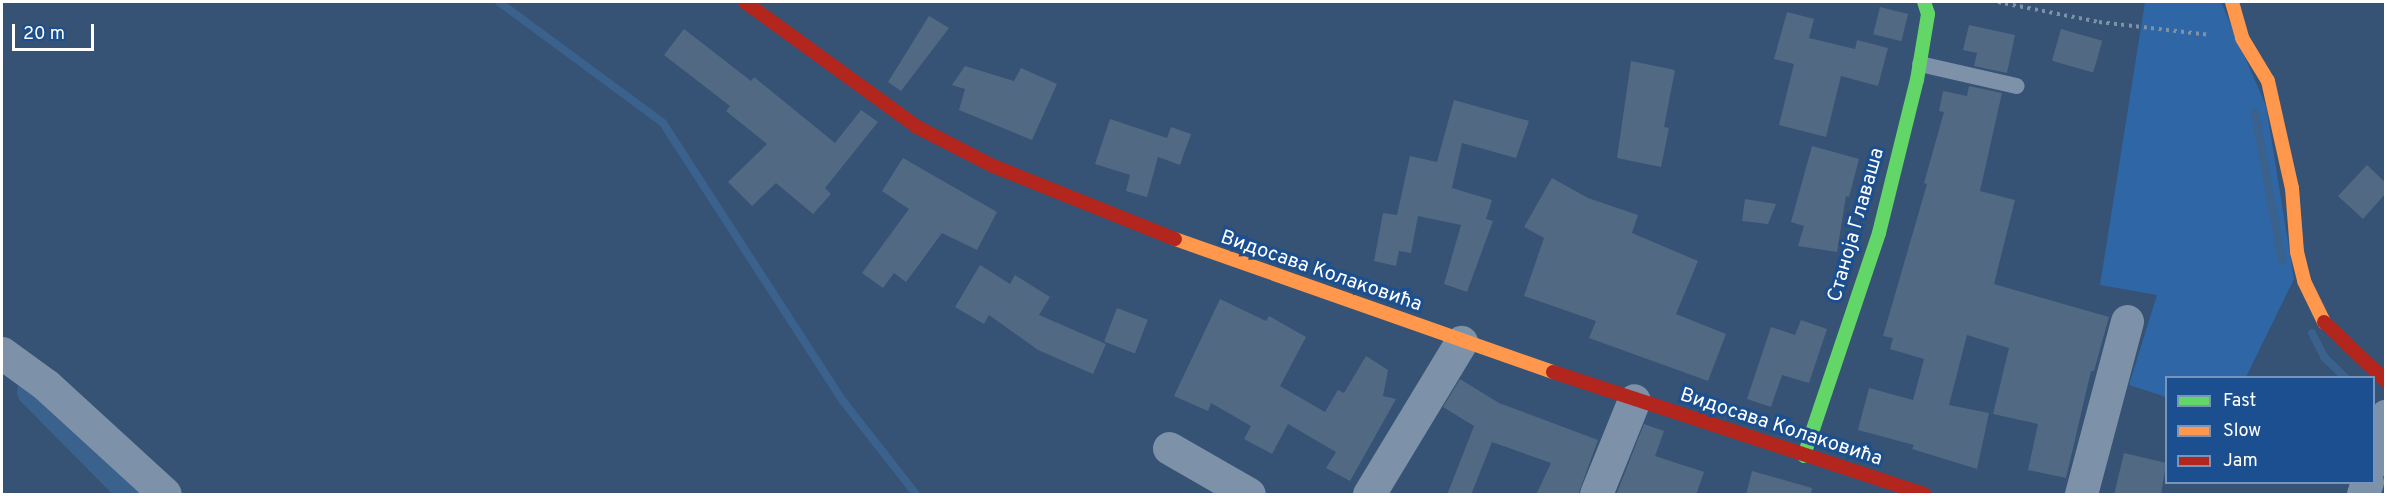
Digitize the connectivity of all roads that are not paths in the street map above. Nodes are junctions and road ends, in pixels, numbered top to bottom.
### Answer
1 (746, 2) edge
2 (1924, 2) edge
3 (2232, 2) edge
4 (1920, 64) junction
5 (2017, 86) dead end
6 (2127, 321) dead end
7 (1461, 342) junction
8 (2, 353) edge
9 (2385, 381) edge
10 (1634, 400) junction
11 (2385, 416) edge
12 (1169, 448) dead end
13 (2375, 454) edge
14 (1804, 456) junction
15 (165, 495) edge
16 (1249, 495) edge
17 (1369, 495) edge
18 (1596, 495) edge
19 (1925, 495) edge
20 (2081, 495) edge

1 - 7 street, Видосава Колаковића
2 - 4 street, Станоја Главаша
3 - 9 street
4 - 5 lane
4 - 14 street, Станоја Главаша
6 - 20 street
7 - 10 street, Видосава Колаковића
7 - 17 street
8 - 15 street
10 - 14 street, Видосава Колаковића
10 - 18 street
11 - 13 street
12 - 16 street
14 - 19 street, Видосава Колаковића

